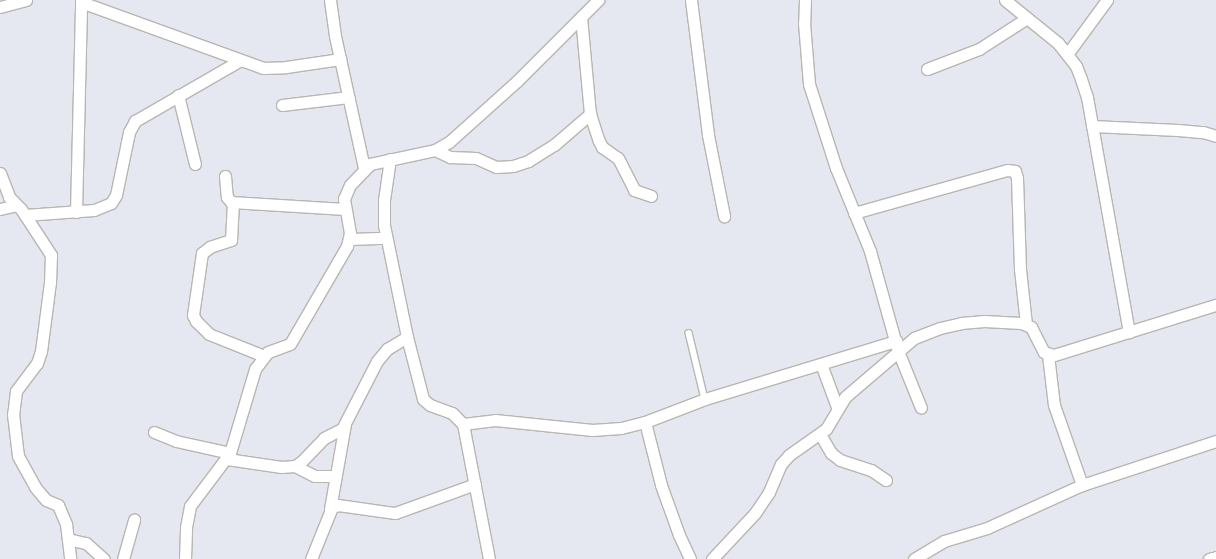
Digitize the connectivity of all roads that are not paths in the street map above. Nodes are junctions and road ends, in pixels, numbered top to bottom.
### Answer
1 (26, 0) edge
2 (330, 0) edge
3 (598, 0) edge
4 (691, 0) edge
5 (805, 0) edge
6 (1005, 0) edge
7 (1107, 0) edge
8 (81, 1) edge
9 (0, 7) edge
10 (581, 17) junction
11 (1027, 18) junction
12 (1068, 53) junction
13 (340, 59) junction
14 (239, 60) junction
15 (926, 69) dead end
16 (178, 95) junction
17 (348, 97) junction
18 (282, 105) dead end
19 (590, 114) junction
20 (1092, 126) junction
21 (1216, 136) edge
22 (435, 150) junction
23 (390, 159) junction
24 (195, 164) dead end
25 (364, 168) junction
26 (0, 173) edge
27 (225, 176) dead end
28 (651, 196) dead end
29 (233, 202) junction
30 (17, 205) junction
31 (0, 209) edge
32 (345, 209) junction
33 (76, 212) junction
34 (854, 213) junction
35 (25, 215) junction
36 (724, 216) dead end
37 (385, 238) junction
38 (350, 239) junction
39 (1216, 305) edge
40 (1026, 324) junction
41 (1129, 332) junction
42 (689, 333) dead end
43 (407, 337) junction
44 (897, 346) junction
45 (1048, 355) junction
46 (264, 356) junction
47 (821, 364) junction
48 (705, 399) junction
49 (837, 407) junction
50 (920, 408) dead end
51 (345, 422) junction
52 (646, 422) junction
53 (463, 424) junction
54 (154, 432) dead end
55 (820, 434) junction
56 (1216, 442) edge
57 (228, 456) junction
58 (295, 466) junction
59 (335, 476) junction
60 (886, 480) dead end
61 (475, 484) junction
62 (1082, 485) junction
63 (330, 509) junction
64 (134, 520) dead end
65 (68, 539) junction
66 (1216, 557) edge
67 (70, 559) edge
68 (104, 559) edge
69 (123, 559) edge
70 (185, 559) edge
71 (311, 559) edge
72 (489, 559) edge
73 (690, 559) edge
74 (712, 559) edge
75 (914, 559) edge
76 (1209, 559) edge

1 - 9 street
2 - 13 street
3 - 10 street
4 - 36 street
5 - 34 street
6 - 11 street
7 - 12 street
8 - 14 street
8 - 33 street
10 - 19 street
10 - 22 street
11 - 12 street
11 - 15 street
12 - 20 street
13 - 14 street
13 - 17 street
14 - 16 street
16 - 24 street
16 - 33 street
17 - 18 street
17 - 25 street
19 - 22 street
19 - 28 street
20 - 21 street
20 - 41 street
22 - 23 street
23 - 25 street
23 - 37 street
25 - 32 street
26 - 30 street
27 - 29 street
29 - 32 street
29 - 46 street
30 - 31 street
30 - 35 street
32 - 38 street
33 - 35 street
34 - 40 street
34 - 44 street
35 - 65 street
37 - 38 street
37 - 43 street
38 - 46 street
39 - 41 street
40 - 44 street
40 - 45 street
41 - 45 street
42 - 48 lane
43 - 51 street
43 - 53 street
44 - 47 street
44 - 49 street
44 - 50 street
45 - 62 street
46 - 57 street
47 - 48 street
47 - 49 street
48 - 52 street
49 - 55 street
51 - 58 street
51 - 59 street
52 - 53 street
52 - 73 street
53 - 61 street
54 - 57 street
55 - 60 street
55 - 74 street
56 - 62 street
57 - 58 street
57 - 70 street
58 - 59 street
59 - 63 street
61 - 63 street
61 - 72 street
62 - 75 street
63 - 71 street
64 - 69 street
65 - 67 street
65 - 68 street
66 - 76 street

